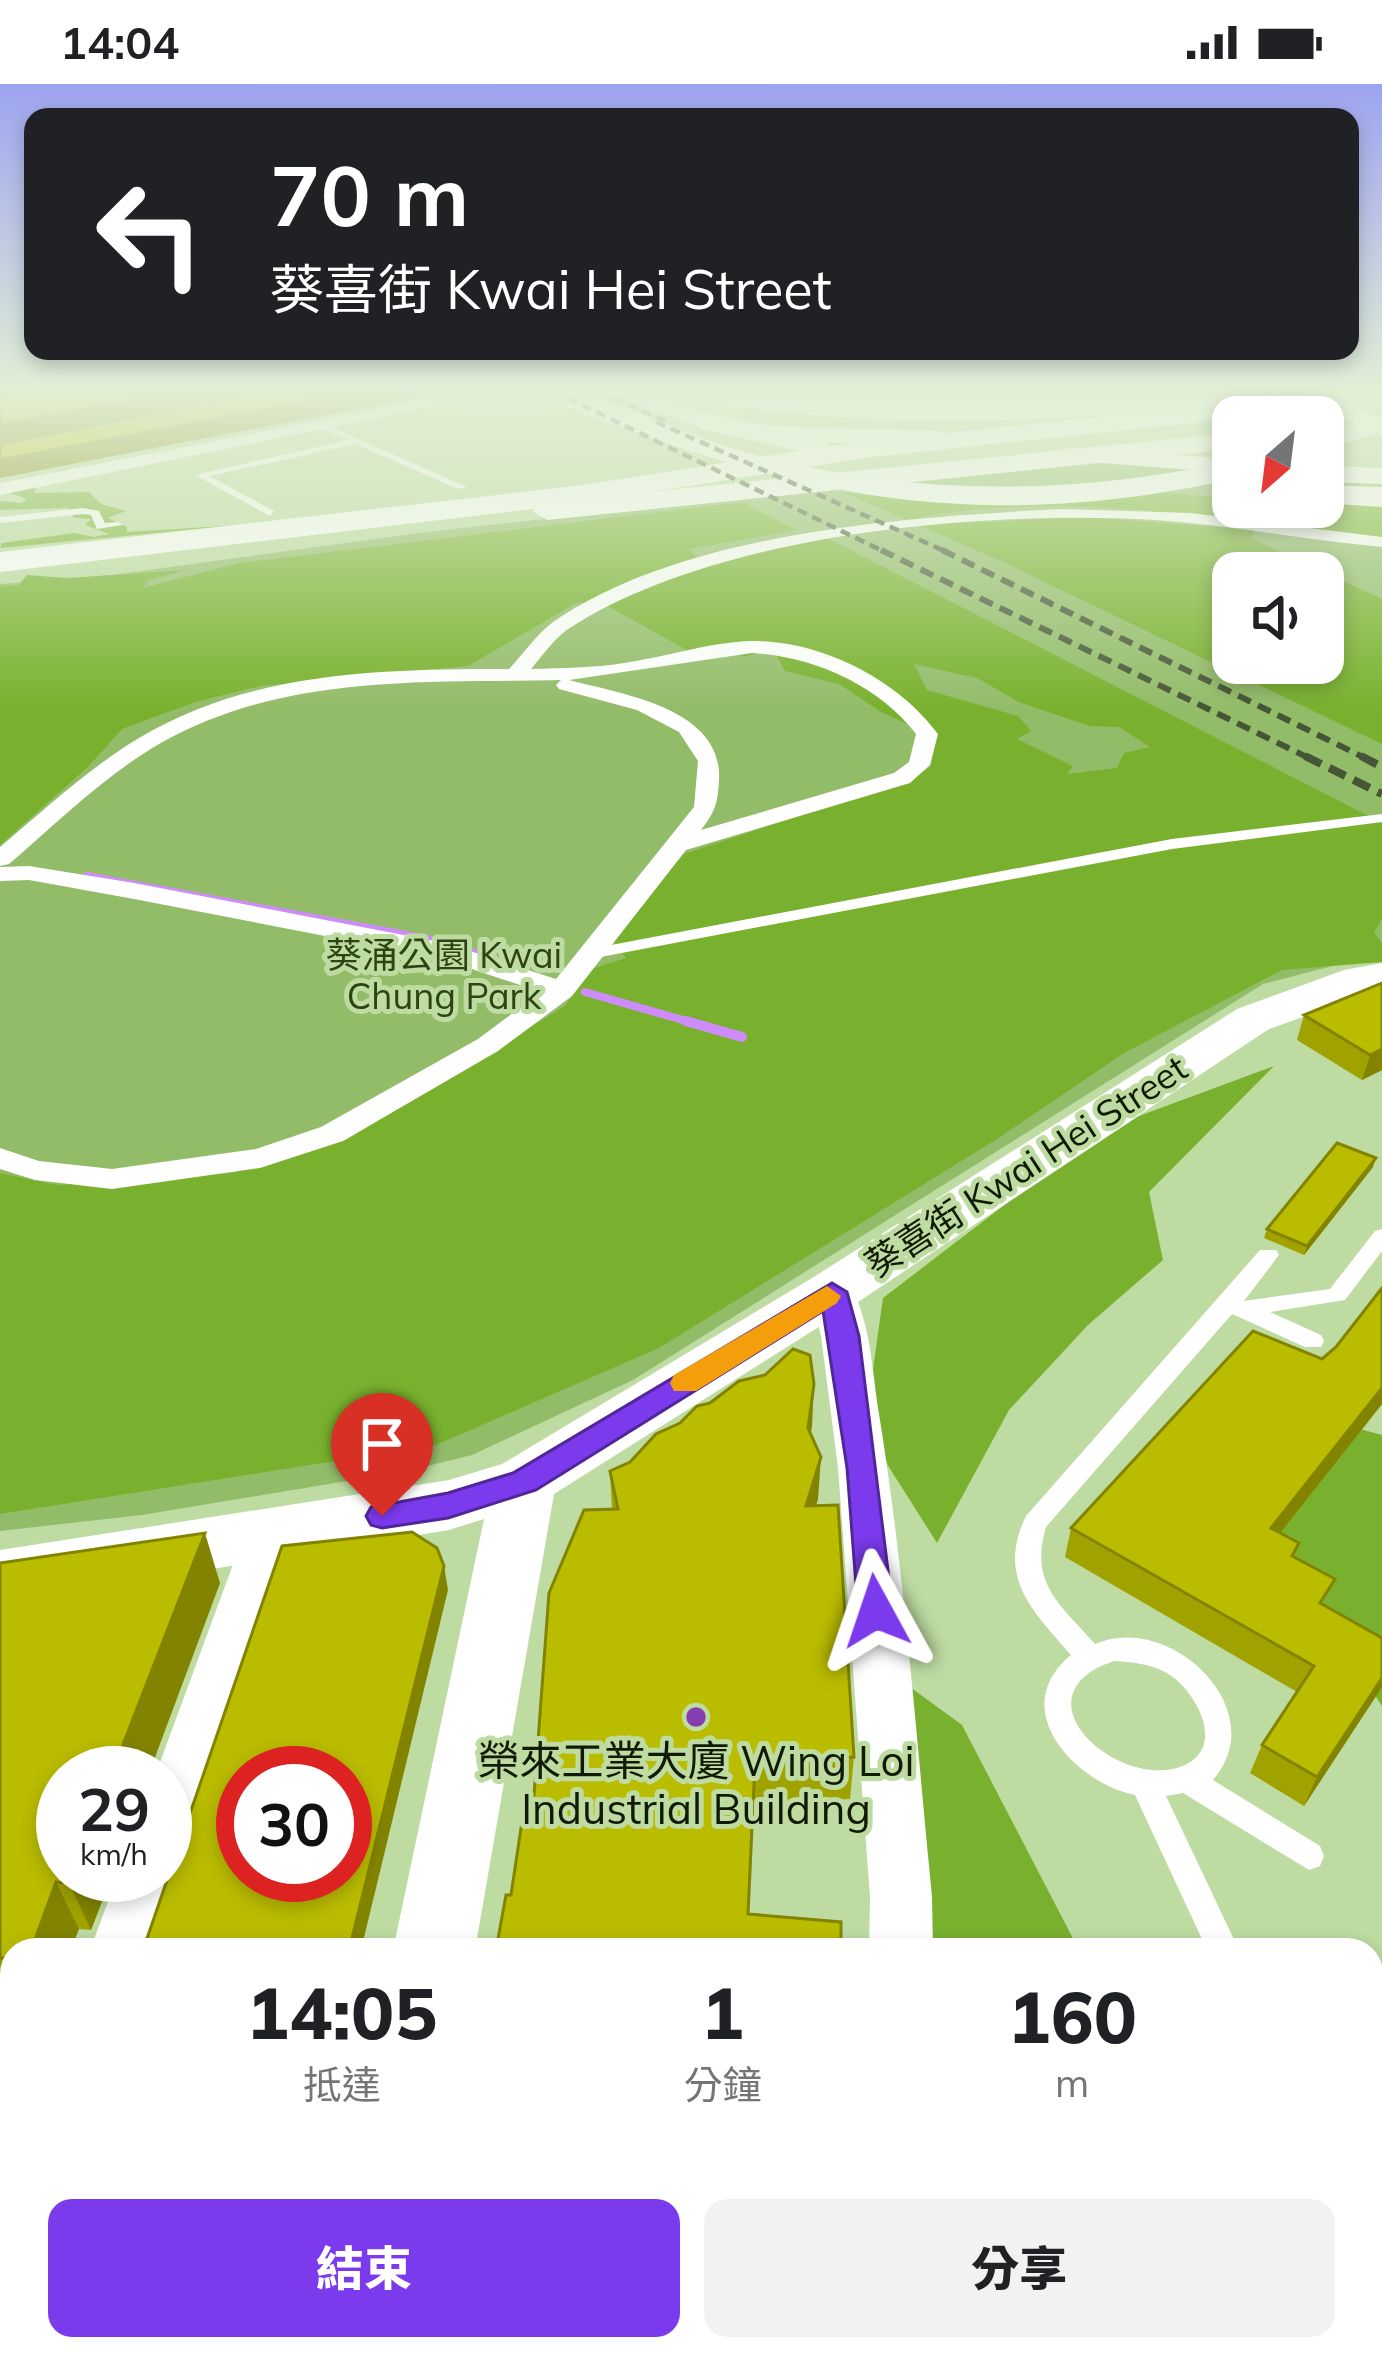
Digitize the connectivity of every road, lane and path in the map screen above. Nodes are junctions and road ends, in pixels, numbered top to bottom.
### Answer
1 (240, 497) edge
2 (569, 497) edge
3 (581, 497) edge
4 (600, 497) edge
5 (647, 497) edge
6 (536, 505) junction
7 (270, 513) dead end
8 (0, 520) edge
9 (118, 525) dead end
10 (101, 526) junction
11 (83, 529) dead end
12 (1382, 542) edge
13 (0, 562) edge
14 (0, 578) edge
15 (515, 674) junction
16 (1382, 818) edge
17 (683, 843) junction
18 (0, 859) edge
19 (0, 874) edge
20 (590, 954) junction
21 (1382, 976) edge
22 (562, 990) junction
23 (0, 1158) edge
24 (1382, 1236) edge
25 (1268, 1255) dead end
26 (832, 1292) junction
27 (1235, 1306) junction
28 (1312, 1341) dead end
29 (524, 1481) junction
30 (271, 1532) junction
31 (0, 1577) edge
32 (1088, 1655) junction
33 (192, 1754) edge
34 (1187, 1780) junction
35 (1146, 1786) junction
36 (1309, 1856) dead end
37 (139, 1902) edge
38 (126, 1938) edge
39 (436, 1938) edge
40 (901, 1938) edge
41 (1217, 1938) edge

1 - 7 lane
2 - 6 main road
3 - 6 main road
4 - 6 main road
5 - 6 main road
6 - 13 main road
6 - 14 main road
8 - 10 lane
9 - 10 lane
10 - 11 lane
12 - 15 street
15 - 17 street
15 - 17 street
15 - 18 street
16 - 20 lane
17 - 20 street
19 - 22 street
20 - 22 street
21 - 26 street, 葵喜街 Kwai Hei Street
22 - 23 street
24 - 27 lane
25 - 27 lane
26 - 29 street, 葵喜街 Kwai Hei Street
26 - 40 street
27 - 28 lane
27 - 32 lane
29 - 30 street, 葵喜街 Kwai Hei Street
29 - 39 street
30 - 31 street, 葵喜街 Kwai Hei Street
30 - 33 street
32 - 34 lane
32 - 35 lane
34 - 35 lane
34 - 36 lane
35 - 41 lane
37 - 38 street

